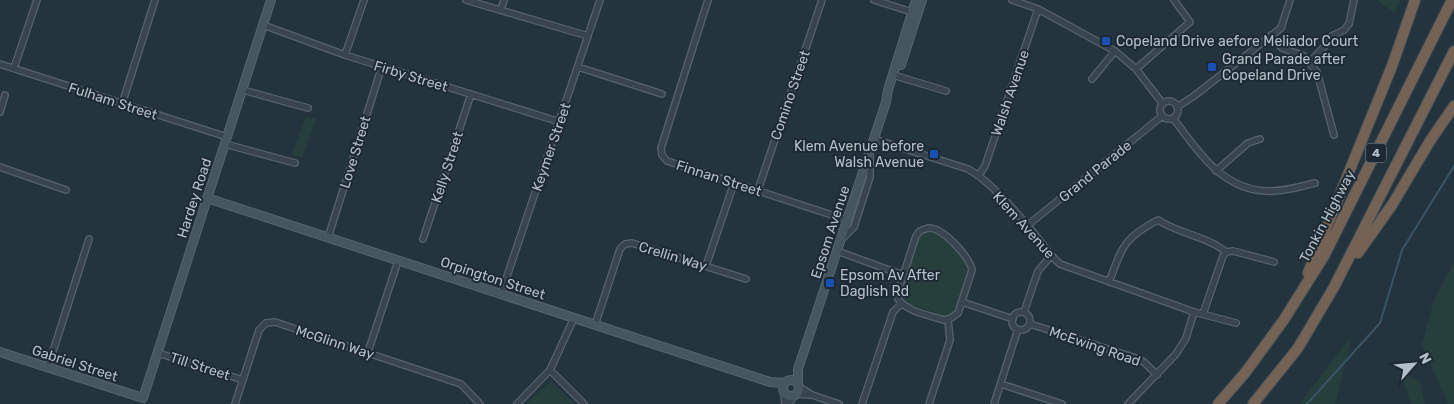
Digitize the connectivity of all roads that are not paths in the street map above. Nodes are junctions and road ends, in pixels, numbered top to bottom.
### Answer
1 (37, 0) edge
2 (155, 0) edge
3 (272, 0) edge
4 (364, 0) edge
5 (466, 0) edge
6 (504, 0) edge
7 (600, 0) edge
8 (708, 0) edge
9 (822, 0) edge
10 (874, 0) edge
11 (916, 0) edge
12 (922, 0) edge
13 (1012, 0) edge
14 (1174, 0) edge
15 (1290, 0) edge
16 (1354, 0) edge
17 (1415, 0) edge
18 (1452, 0) edge
19 (1038, 9) junction
20 (501, 10) junction
21 (915, 13) junction
22 (264, 25) junction
23 (1271, 35) junction
24 (588, 36) junction
25 (1114, 51) junction
26 (1454, 51) edge
27 (344, 55) junction
28 (1310, 62) junction
29 (0, 64) edge
30 (382, 66) junction
31 (578, 67) junction
32 (14, 68) junction
33 (1136, 68) junction
34 (895, 76) junction
35 (1092, 78) dead end
36 (242, 90) junction
37 (946, 91) dead end
38 (471, 94) junction
39 (662, 94) dead end
40 (5, 95) dead end
41 (122, 104) junction
42 (1163, 104) junction
43 (1454, 106) edge
44 (1177, 107) junction
45 (308, 108) dead end
46 (0, 112) edge
47 (1162, 116) junction
48 (1173, 118) junction
49 (560, 122) junction
50 (1334, 135) dead end
51 (874, 139) junction
52 (1260, 139) dead end
53 (226, 141) junction
54 (870, 153) junction
55 (294, 163) dead end
56 (0, 167) edge
57 (1216, 171) junction
58 (979, 175) junction
59 (734, 183) junction
60 (1315, 183) dead end
61 (66, 190) dead end
62 (758, 190) junction
63 (207, 198) junction
64 (848, 220) junction
65 (1028, 225) junction
66 (328, 238) junction
67 (89, 239) dead end
68 (423, 240) dead end
69 (841, 240) junction
70 (837, 251) junction
71 (1226, 252) junction
72 (1051, 256) junction
73 (398, 261) junction
74 (1274, 262) dead end
75 (706, 266) junction
76 (903, 275) junction
77 (746, 279) dead end
78 (1109, 282) junction
79 (1334, 287) junction
80 (501, 294) junction
81 (962, 302) junction
82 (902, 304) junction
83 (1295, 304) junction
84 (1024, 312) junction
85 (1194, 312) junction
86 (1203, 314) junction
87 (574, 318) junction
88 (948, 319) junction
89 (1013, 319) junction
90 (1236, 323) dead end
91 (1030, 324) junction
92 (595, 325) junction
93 (1018, 329) junction
94 (0, 352) edge
95 (158, 352) junction
96 (368, 352) junction
97 (48, 367) junction
98 (798, 369) junction
99 (550, 370) junction
100 (1157, 375) junction
101 (242, 380) junction
102 (1001, 384) junction
103 (785, 387) junction
104 (797, 391) junction
105 (142, 401) edge
106 (235, 404) edge
107 (480, 404) edge
108 (517, 404) edge
109 (584, 404) edge
110 (785, 404) edge
111 (789, 404) edge
112 (839, 404) edge
113 (862, 404) edge
114 (929, 404) edge
115 (994, 404) edge
116 (1062, 404) edge
117 (1128, 404) edge
118 (1218, 404) edge
119 (1253, 404) edge

1 - 32 street
2 - 41 street
3 - 22 street, Hardey Road
4 - 27 street
5 - 20 street
6 - 20 street
7 - 24 street, Keymer Street
8 - 59 street, Finnan Street
9 - 62 street, Comino Street
10 - 21 street
11 - 21 street, Epsom Avenue
12 - 21 street, Epsom Avenue
13 - 19 street
14 - 33 street
15 - 23 street
16 - 28 street
17 - 83 highway
18 - 83 highway, Tonkin Highway / 4
19 - 25 street
19 - 58 street, Walsh Avenue
20 - 24 street
21 - 34 street, Epsom Avenue
22 - 27 street, Firby Street
22 - 36 street, Hardey Road
23 - 28 street
23 - 44 street
24 - 31 street, Keymer Street
25 - 33 street
25 - 35 street
26 - 79 highway, 4
27 - 30 street, Firby Street
28 - 50 street
29 - 32 street, Fulham Street
30 - 38 street, Firby Street
30 - 66 street, Love Street
31 - 39 street
31 - 49 street, Keymer Street
32 - 41 street, Fulham Street
33 - 42 street
34 - 37 street
34 - 51 street, Epsom Avenue
36 - 45 street
36 - 53 street, Hardey Road
38 - 49 street, Firby Street
38 - 68 street, Kelly Street
40 - 46 street
41 - 53 street, Fulham Street
42 - 44 street
42 - 47 street
43 - 79 highway
44 - 48 street
47 - 48 street
47 - 65 street, Grand Parade
48 - 57 street
49 - 80 street, Keymer Street
51 - 54 street, Epsom Avenue
51 - 58 street, Klem Avenue
52 - 57 street
53 - 55 street, Fulham Street
53 - 63 street, Hardey Road
54 - 64 street, Epsom Avenue
54 - 69 street
56 - 61 street
57 - 60 street
58 - 65 street, Klem Avenue
59 - 62 street, Finnan Street
59 - 75 street
62 - 64 street, Finnan Street
63 - 66 street, Orpington Street
63 - 95 street, Hardey Road
64 - 69 street, Epsom Avenue
65 - 72 street, Klem Avenue
66 - 73 street, Orpington Street
67 - 97 street
69 - 70 street, Epsom Avenue
70 - 76 street
70 - 98 street, Epsom Avenue
71 - 74 street
71 - 78 street
71 - 86 street
72 - 78 street, Klem Avenue
72 - 84 street
73 - 80 street, Orpington Street
73 - 96 street
75 - 77 street, Crellin Way
75 - 92 street, Crellin Way
76 - 81 street
76 - 82 street
78 - 85 street, Klem Avenue
79 - 119 highway, 4
80 - 87 street, Orpington Street
81 - 88 street
81 - 89 street
82 - 88 street
82 - 113 street
83 - 118 highway, Tonkin Highway / 4
84 - 89 street
84 - 91 street
85 - 86 street, Klem Avenue
85 - 100 street
86 - 90 street, Klem Avenue
87 - 92 street, Orpington Street
87 - 99 street
88 - 114 street
89 - 93 street
91 - 93 street
91 - 100 street, McEwing Road
92 - 103 street, Orpington Street
93 - 102 street
94 - 97 street, Gabriel Street
95 - 101 street, Till Street
95 - 105 street, Hardey Road
96 - 101 street, McGlinn Way
96 - 107 street, McGlinn Way
97 - 105 street, Gabriel Street
98 - 103 street, Epsom Avenue
98 - 104 street, Epsom Avenue
99 - 108 street
99 - 109 street
100 - 117 street
101 - 106 street, McGlinn Way
102 - 115 street
102 - 116 street
103 - 104 street
103 - 104 street
103 - 110 street
104 - 111 street
104 - 112 street

